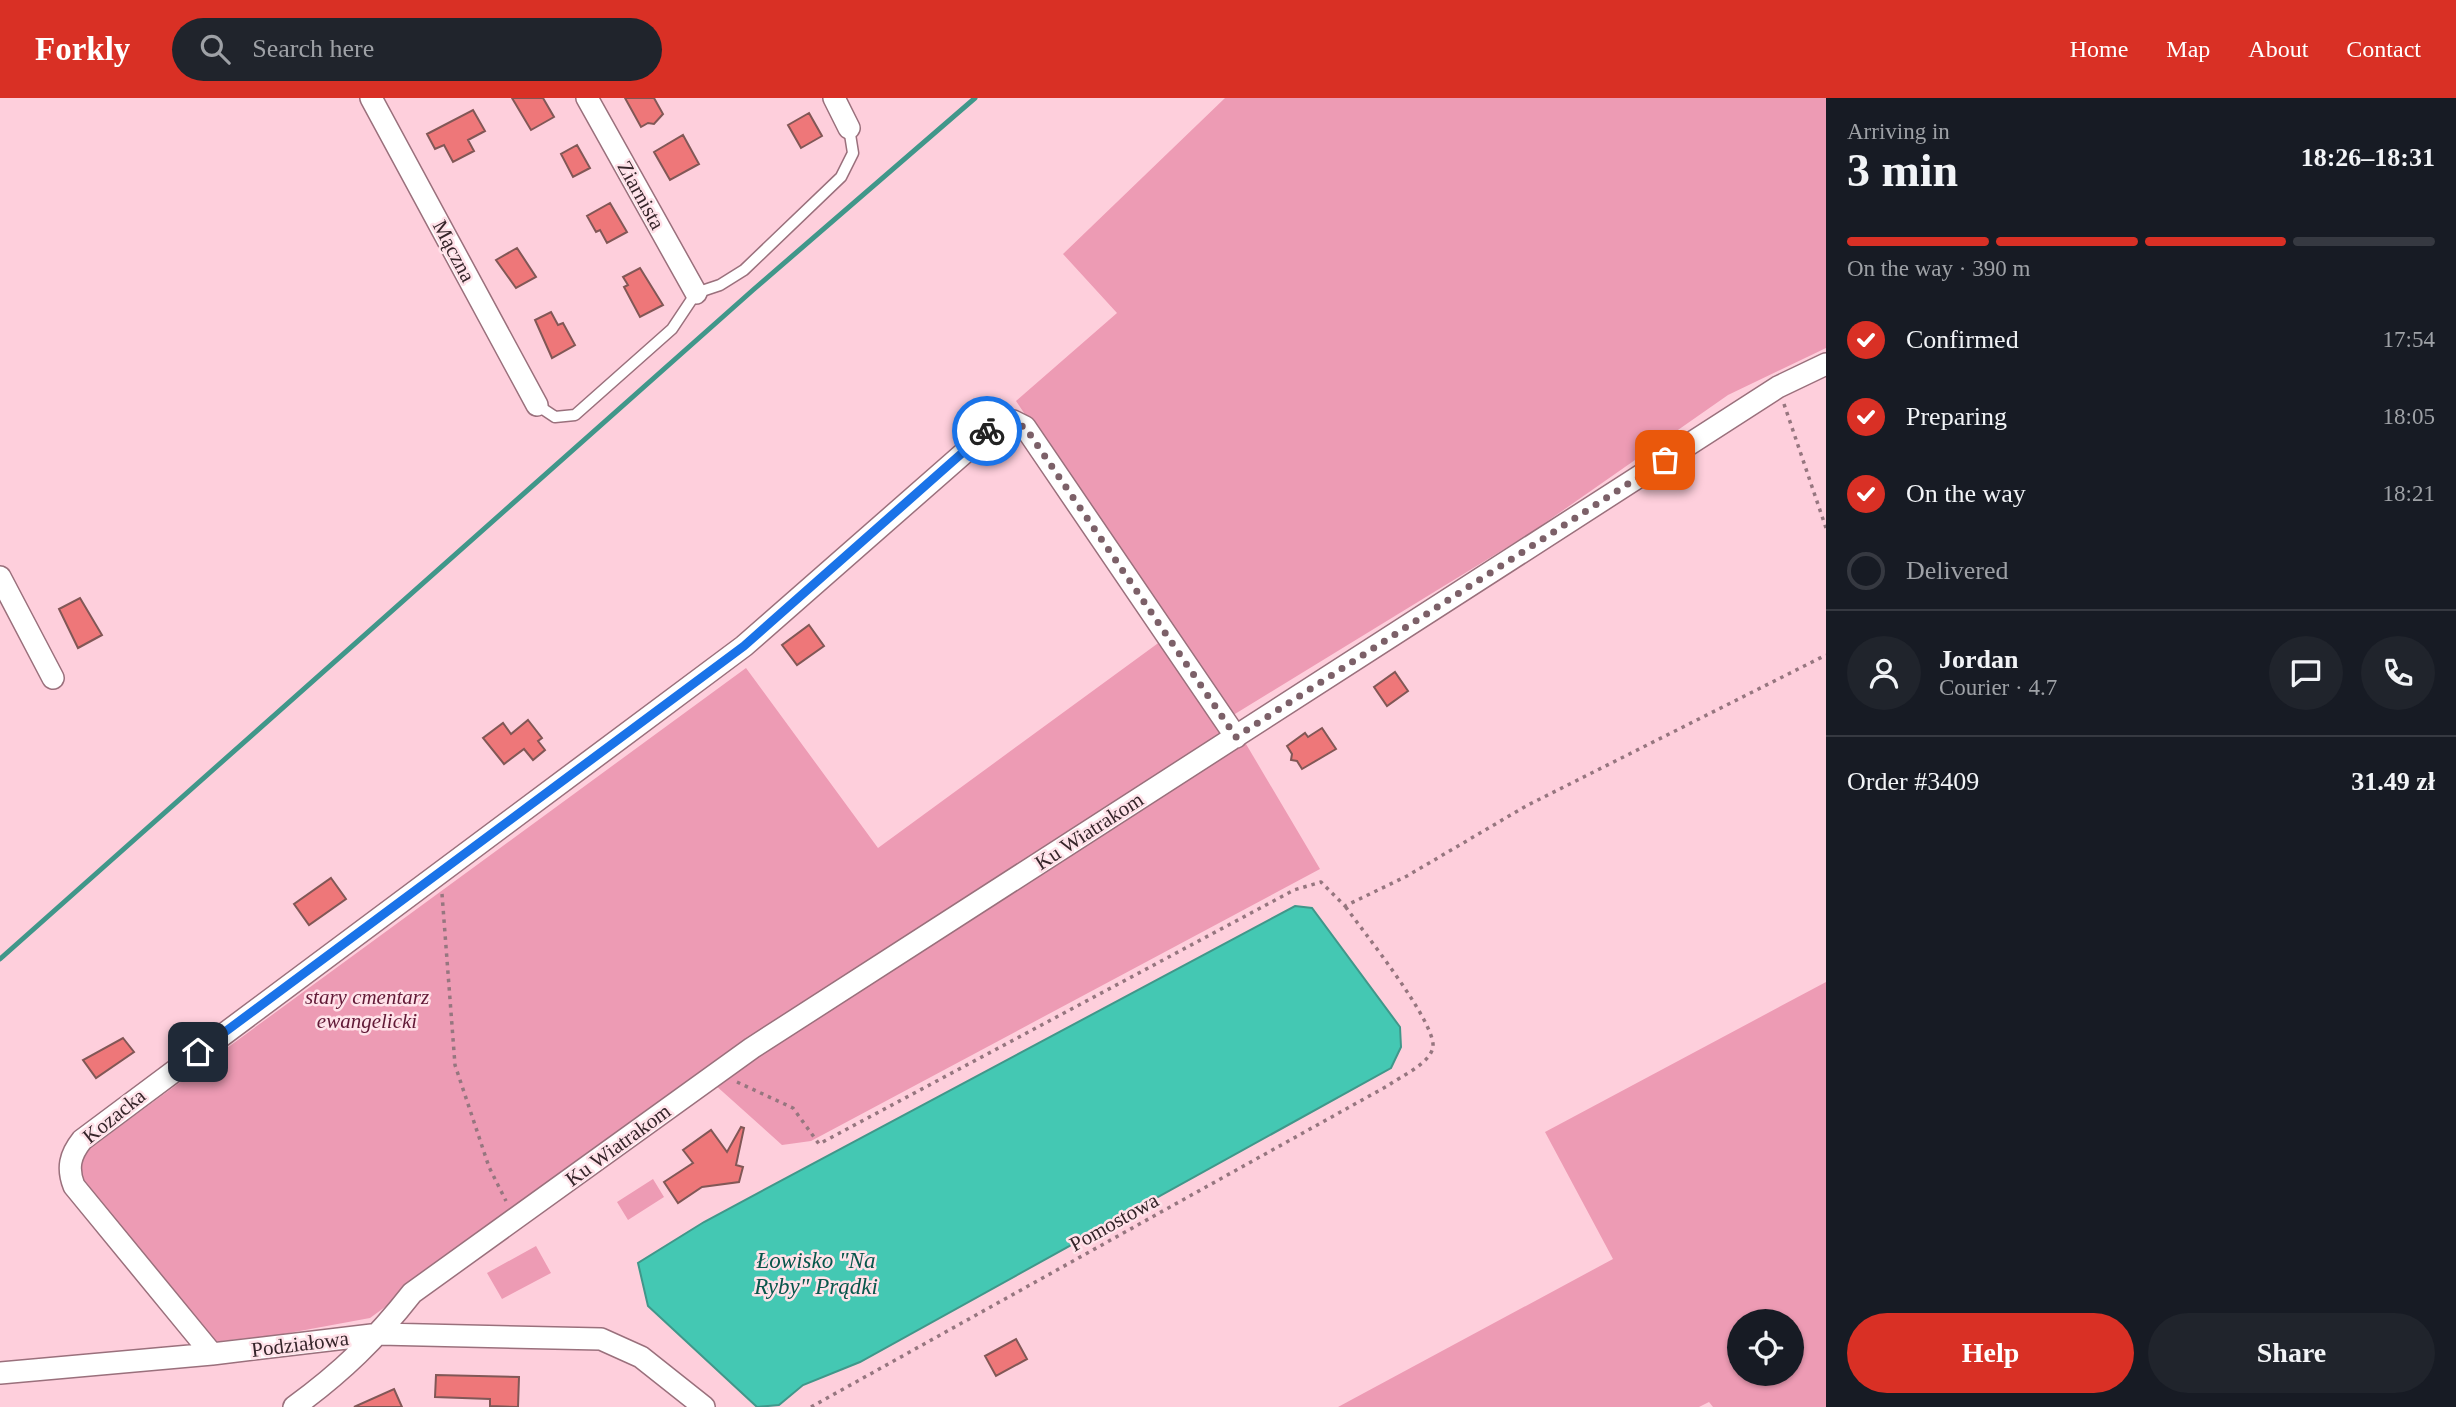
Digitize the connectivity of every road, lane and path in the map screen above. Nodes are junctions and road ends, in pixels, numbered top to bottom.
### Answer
1 (371, 98) edge
2 (587, 98) edge
3 (834, 98) edge
4 (849, 128) joint
5 (696, 293) junction
6 (1826, 364) edge
7 (1778, 387) junction
8 (537, 405) joint
9 (1826, 528) edge
10 (0, 577) edge
11 (1826, 656) edge
12 (53, 678) dead end
13 (1236, 737) junction
14 (440, 871) junction
15 (1345, 906) junction
16 (715, 1075) junction
17 (515, 1219) junction
18 (380, 1334) junction
19 (212, 1354) junction
20 (0, 1373) edge
21 (294, 1407) edge
22 (704, 1407) edge
23 (811, 1407) edge

1 - 8 street, Mączna
2 - 5 street, Ziarnista
3 - 4 street
4 - 5 lane
5 - 8 lane
6 - 7 street, Ku Wiatrakom
7 - 9 path
7 - 13 street, Ku Wiatrakom
10 - 12 street
11 - 15 path
13 - 14 street, Kozacka
13 - 16 street, Ku Wiatrakom
14 - 17 path
14 - 19 street, Kozacka
15 - 16 path
15 - 23 path, Pomostowa
16 - 17 street, Ku Wiatrakom
17 - 18 street, Ku Wiatrakom
18 - 19 street, Podziałowa
18 - 21 street, Ku Wiatrakom
18 - 22 street, Podziałowa
19 - 20 street, Podziałowa

